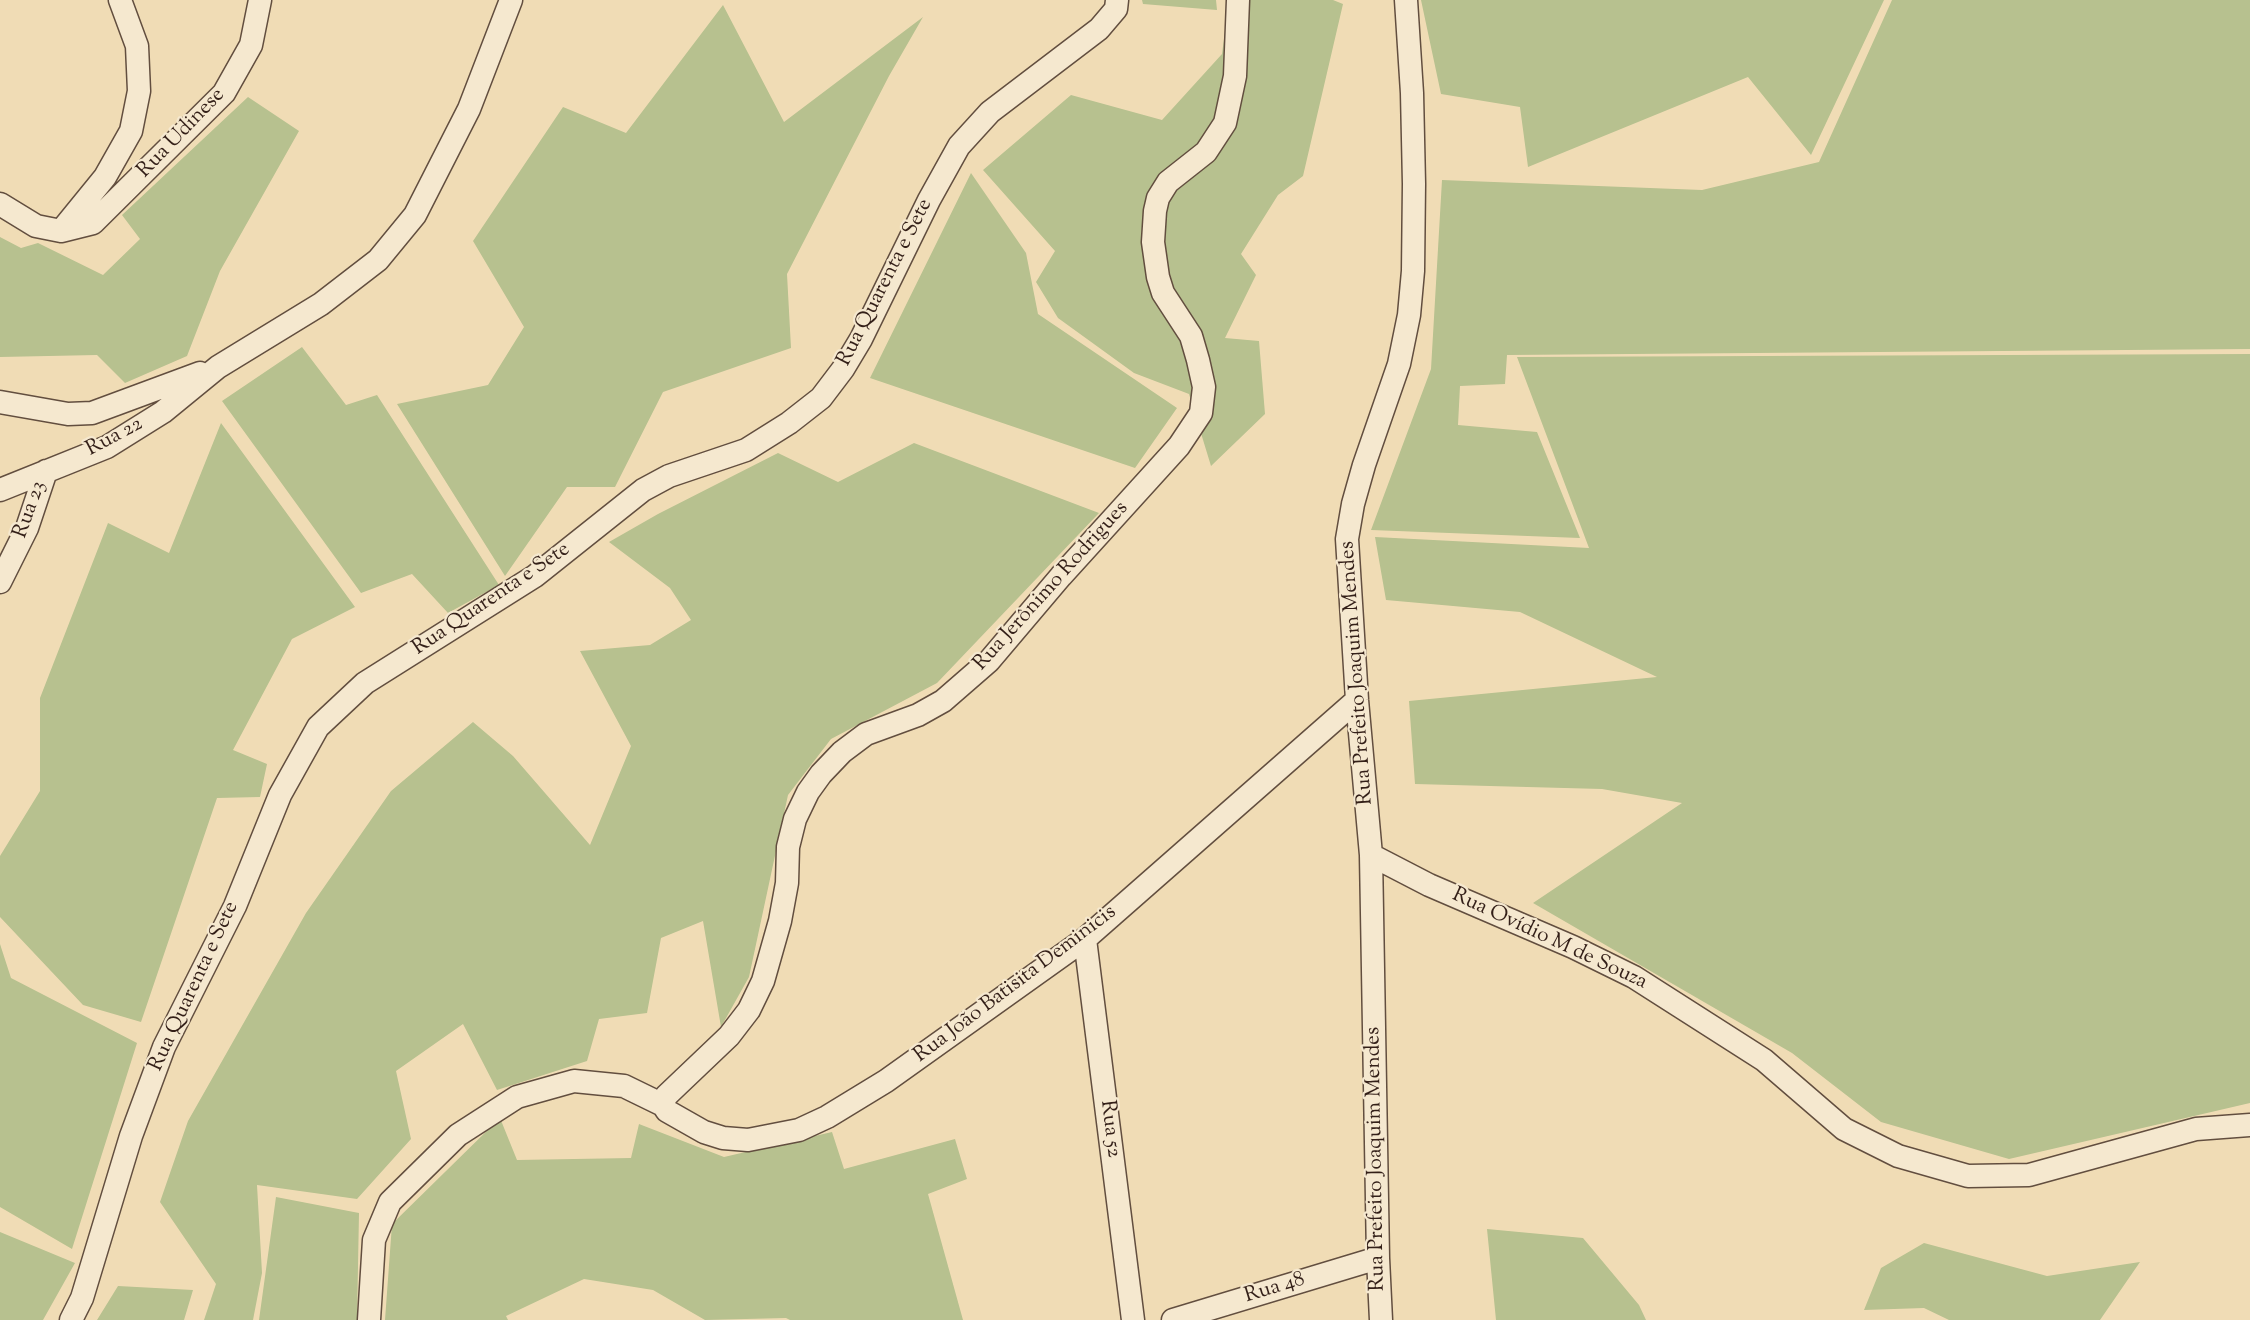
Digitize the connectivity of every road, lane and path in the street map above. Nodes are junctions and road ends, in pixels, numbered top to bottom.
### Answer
1 (120, 0) edge
2 (260, 0) edge
3 (511, 0) edge
4 (1117, 0) edge
5 (1238, 0) edge
6 (1406, 0) edge
7 (0, 204) edge
8 (61, 231) junction
9 (218, 366) junction
10 (0, 402) edge
11 (46, 471) junction
12 (0, 490) edge
13 (0, 582) edge
14 (1356, 700) junction
15 (1371, 855) junction
16 (1085, 939) junction
17 (663, 1105) junction
18 (2250, 1125) edge
19 (1378, 1258) junction
20 (71, 1320) edge
21 (369, 1320) edge
22 (1133, 1320) edge
23 (1173, 1320) edge
24 (1381, 1320) edge

1 - 8 street, Rua Udinese
2 - 8 street, Rua Udinese
3 - 9 street
4 - 20 street, Rua Quarenta e Sete
5 - 17 street, Rua Jerônimo Rodrigues
6 - 14 street, Rua Prefeito Joaquim Mendes
7 - 8 street, Rua Udinese
9 - 10 street
9 - 11 street, Rua 22
11 - 12 street, Rua 22
11 - 13 street, Rua 23
14 - 15 street, Rua Prefeito Joaquim Mendes
14 - 16 street, Rua João Batisita Deminicis
15 - 18 street, Rua Ovídio M de Souza
15 - 19 street, Rua Prefeito Joaquim Mendes
16 - 17 street, Rua João Batisita Deminicis
16 - 22 street, Rua 52
17 - 21 street, Rua João Batisita Deminicis
19 - 23 street, Rua 48
19 - 24 street, Rua Prefeito Joaquim Mendes

